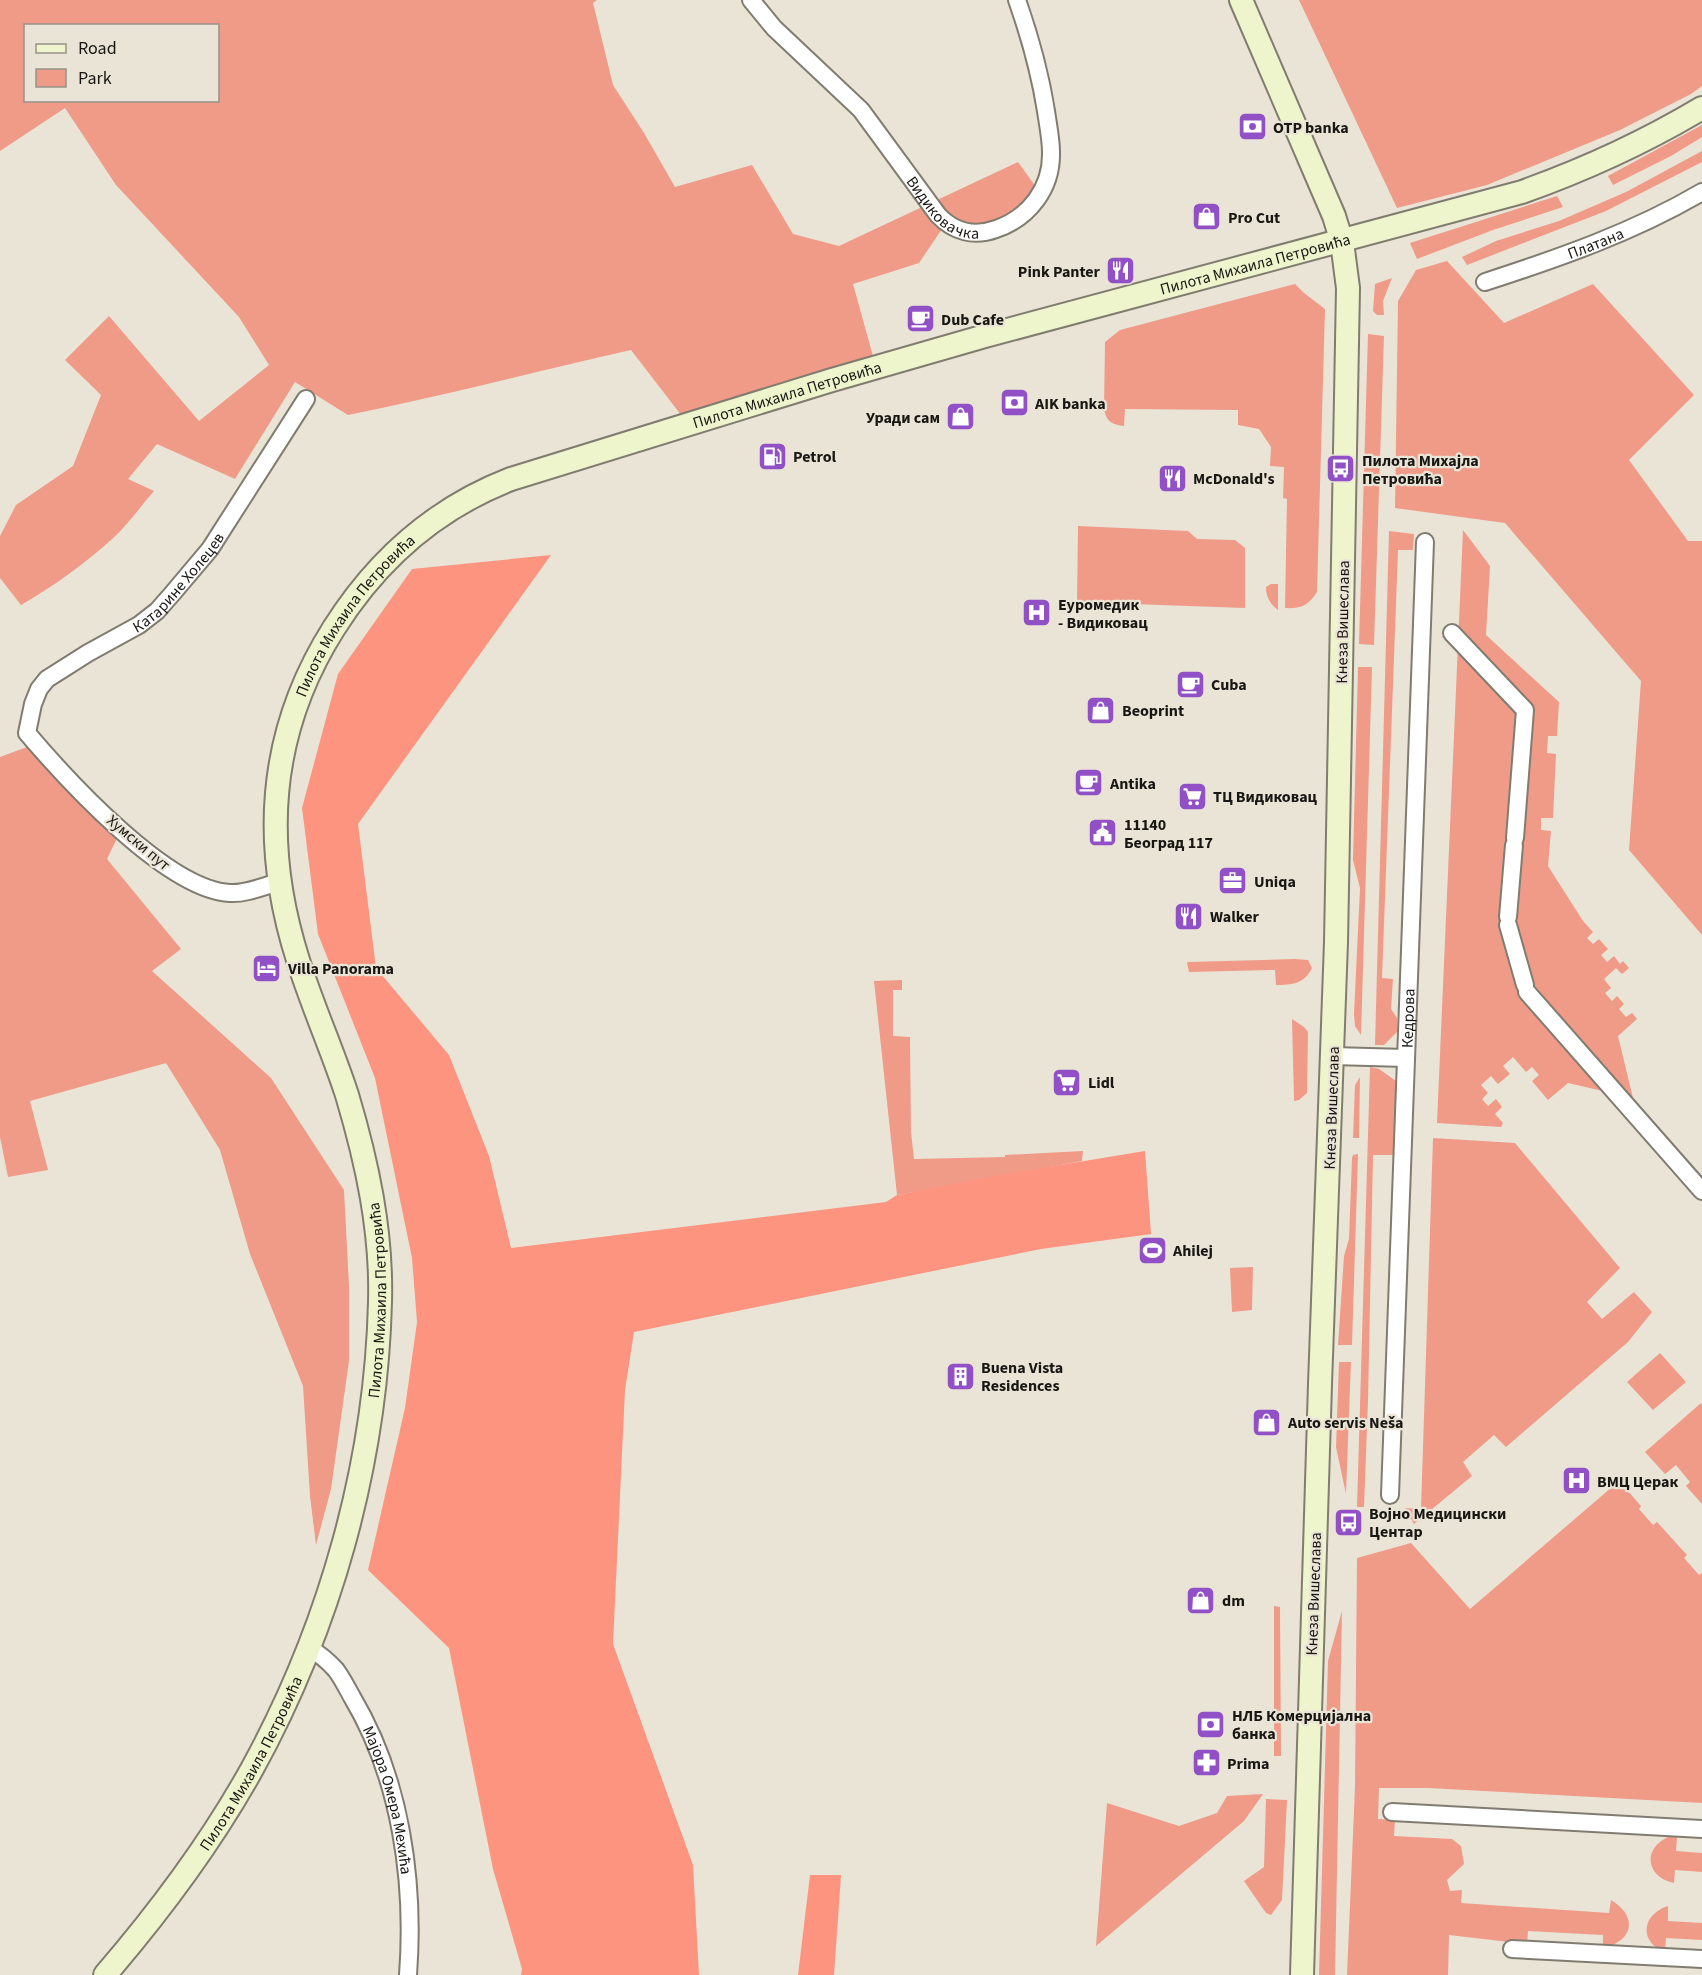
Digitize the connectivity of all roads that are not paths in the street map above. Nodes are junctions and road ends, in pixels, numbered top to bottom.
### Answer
1 (752, 0) edge
2 (1017, 0) edge
3 (1240, 0) edge
4 (1702, 108) edge
5 (1702, 192) edge
6 (1342, 242) junction
7 (1485, 282) dead end
8 (306, 399) dead end
9 (1425, 542) dead end
10 (1452, 633) dead end
11 (27, 733) joint
12 (279, 882) junction
13 (1332, 1056) junction
14 (1406, 1058) junction
15 (1702, 1191) edge
16 (1390, 1495) dead end
17 (308, 1647) junction
18 (1392, 1812) dead end
19 (1702, 1829) edge
20 (1512, 1949) dead end
21 (1702, 1959) edge
22 (105, 1975) edge
23 (408, 1975) edge
24 (1302, 1975) edge

1 - 2 street, Видиковачка
3 - 6 main road, Кнеза Вишеслава
4 - 6 main road, Пилота Михаила Петровића
5 - 7 street, Платана
6 - 12 main road, Пилота Михаила Петровића
6 - 13 main road, Кнеза Вишеслава
8 - 11 street, Катарине Холецев
9 - 14 street, Кедрова
10 - 15 street
11 - 12 street, Хумски пут
12 - 17 main road, Пилота Михаила Петровића
13 - 14 street
13 - 24 main road, Кнеза Вишеслава
14 - 16 street, Кедрова
17 - 22 main road, Пилота Михаила Петровића
17 - 23 street, Мајора Омера Мехића
18 - 19 street
20 - 21 street

